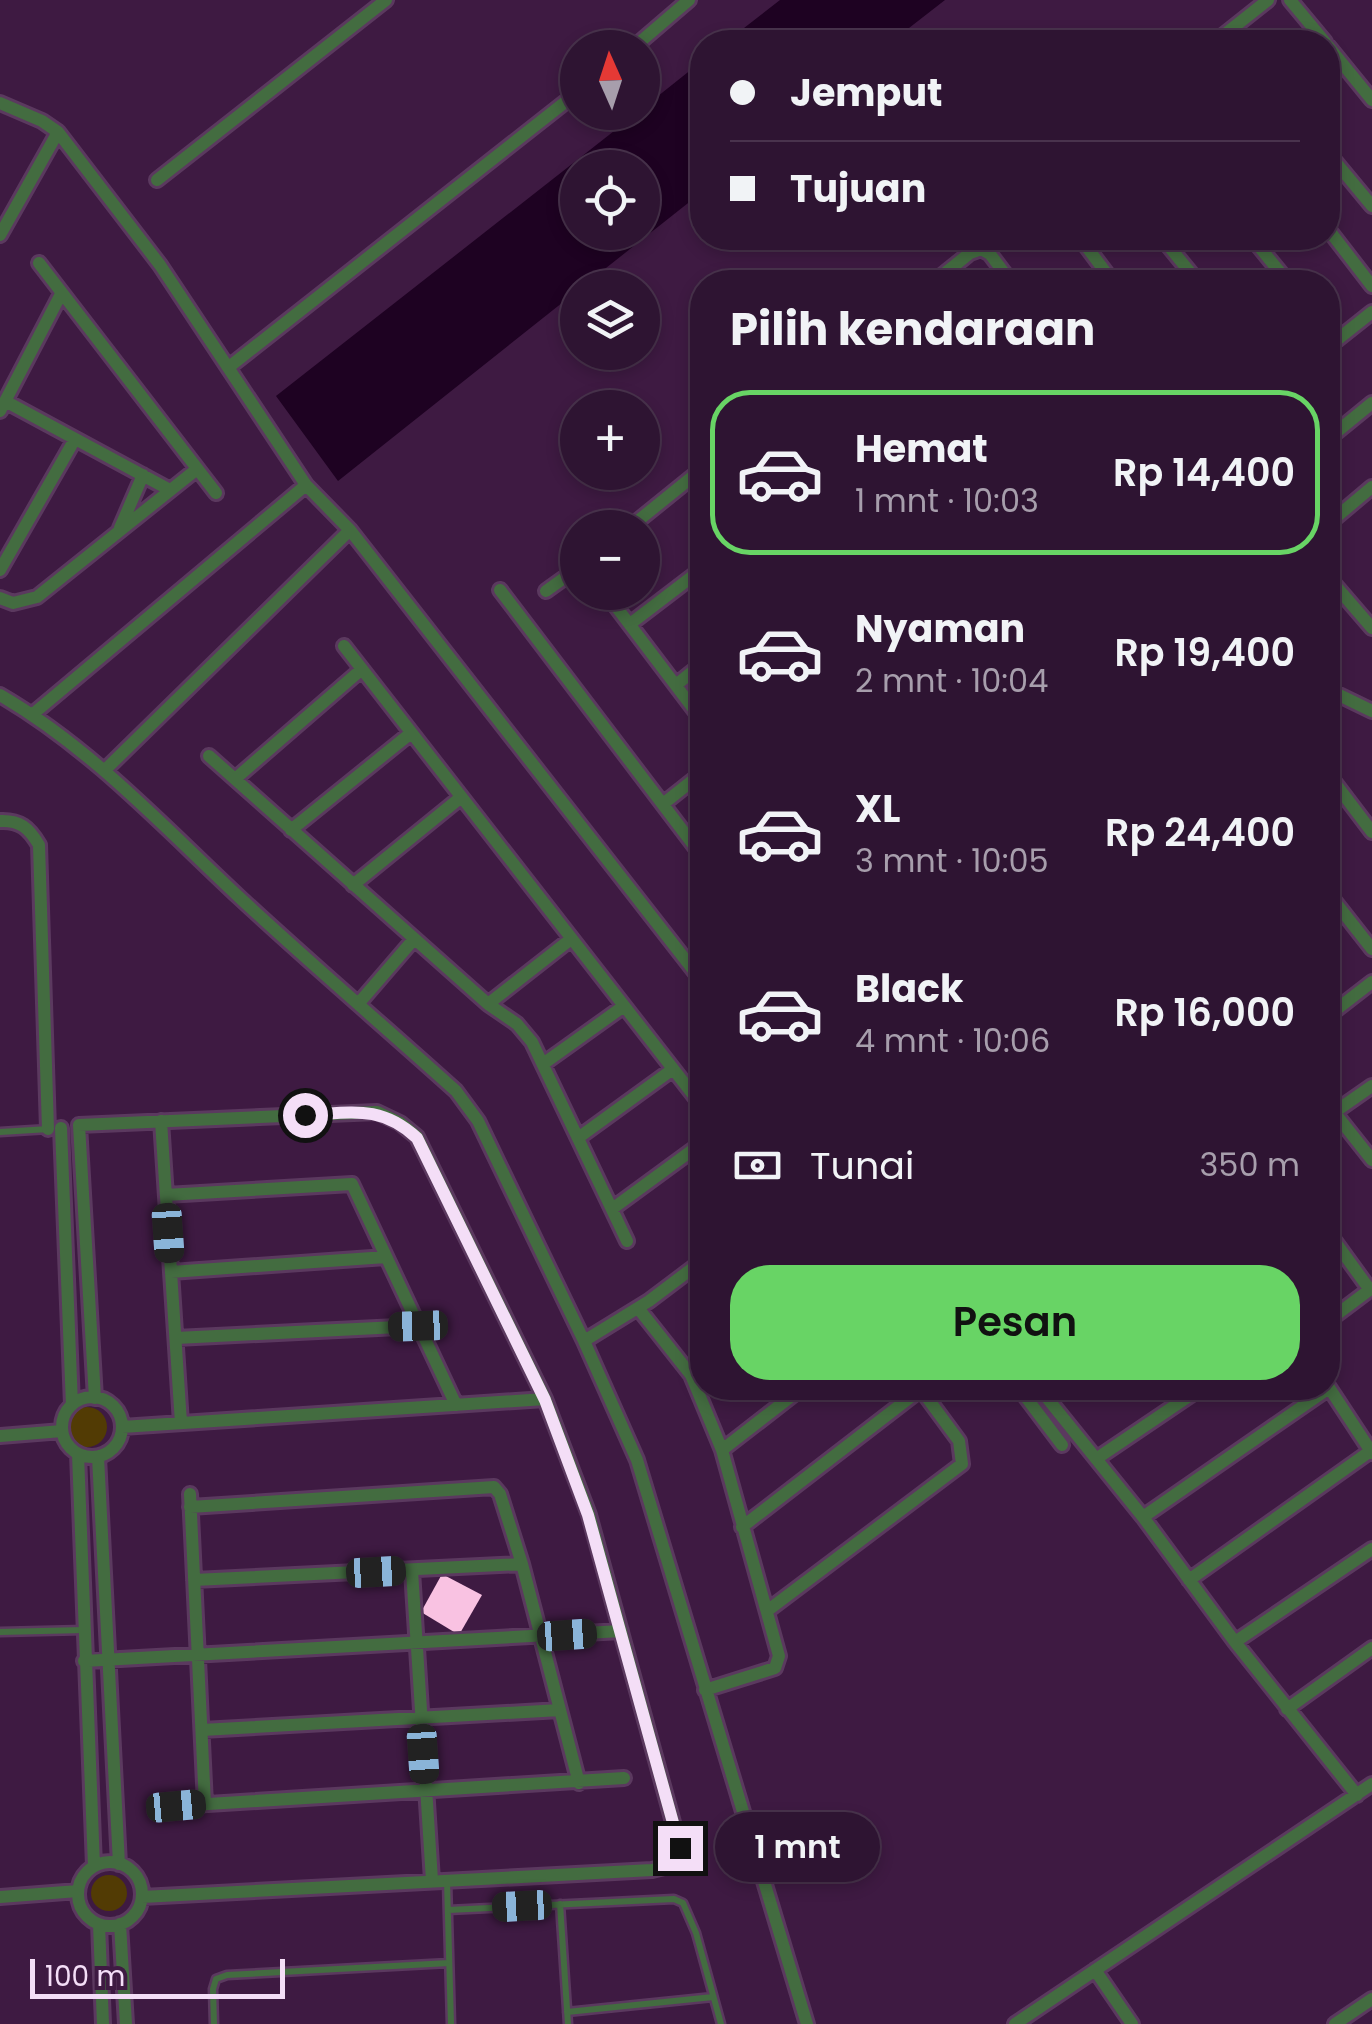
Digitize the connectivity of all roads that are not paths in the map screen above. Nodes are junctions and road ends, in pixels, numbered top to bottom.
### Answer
1 (386, 0) edge
2 (689, 0) edge
3 (1268, 0) edge
4 (1290, 0) edge
5 (653, 30) edge
6 (1239, 30) edge
7 (1315, 30) edge
8 (1340, 61) edge
9 (1372, 100) edge
10 (0, 103) edge
11 (560, 106) edge
12 (58, 132) junction
13 (1340, 167) edge
14 (158, 180) dead end
15 (1372, 206) edge
16 (0, 235) edge
17 (1340, 245) edge
18 (977, 250) edge
19 (983, 250) edge
20 (1172, 250) edge
21 (1262, 250) edge
22 (38, 263) dead end
23 (948, 270) edge
24 (1002, 270) edge
25 (1188, 270) edge
26 (1278, 270) edge
27 (1372, 286) edge
28 (62, 294) junction
29 (1372, 312) edge
30 (1340, 333) edge
31 (229, 367) junction
32 (1372, 403) edge
33 (2, 406) edge
34 (1340, 430) edge
35 (75, 438) junction
36 (197, 469) junction
37 (142, 475) junction
38 (690, 479) edge
39 (306, 485) junction
40 (170, 490) junction
41 (216, 493) dead end
42 (1369, 495) edge
43 (651, 510) edge
44 (1340, 516) edge
45 (350, 530) junction
46 (118, 532) junction
47 (0, 570) edge
48 (690, 577) edge
49 (560, 580) edge
50 (500, 590) dead end
51 (546, 590) dead end
52 (1340, 591) edge
53 (0, 598) edge
54 (619, 610) edge
55 (630, 624) junction
56 (1372, 628) edge
57 (344, 646) dead end
58 (362, 669) junction
59 (690, 674) edge
60 (676, 685) junction
61 (0, 695) edge
62 (1340, 696) edge
63 (690, 704) edge
64 (1372, 711) edge
65 (33, 714) junction
66 (411, 733) junction
67 (210, 756) dead end
68 (104, 770) junction
69 (235, 779) junction
70 (690, 783) edge
71 (460, 798) junction
72 (1340, 799) edge
73 (664, 804) junction
74 (0, 822) edge
75 (292, 830) junction
76 (1372, 832) edge
77 (690, 840) edge
78 (353, 884) junction
79 (1340, 908) edge
80 (414, 939) junction
81 (571, 939) junction
82 (1372, 949) edge
83 (690, 966) edge
84 (1372, 982) edge
85 (359, 1003) junction
86 (488, 1004) junction
87 (624, 1006) junction
88 (1340, 1006) edge
89 (543, 1064) junction
90 (673, 1070) junction
91 (1372, 1086) edge
92 (690, 1091) edge
93 (1340, 1109) edge
94 (161, 1121) junction
95 (79, 1125) junction
96 (1340, 1125) edge
97 (55, 1128) junction
98 (0, 1132) edge
99 (578, 1138) junction
100 (690, 1152) edge
101 (1372, 1160) edge
102 (166, 1195) junction
103 (612, 1209) junction
104 (627, 1241) dead end
105 (1340, 1248) edge
106 (386, 1257) junction
107 (690, 1270) edge
108 (171, 1272) junction
109 (1371, 1289) edge
110 (638, 1308) junction
111 (1340, 1312) edge
112 (418, 1326) junction
113 (176, 1338) junction
114 (584, 1341) junction
115 (690, 1364) edge
116 (95, 1398) junction
117 (545, 1400) junction
118 (706, 1400) edge
119 (787, 1400) edge
120 (905, 1400) edge
121 (929, 1400) edge
122 (1029, 1400) edge
123 (1048, 1400) edge
124 (1183, 1400) edge
125 (1310, 1400) edge
126 (1337, 1400) edge
127 (72, 1405) junction
128 (456, 1405) junction
129 (181, 1423) junction
130 (122, 1427) junction
131 (62, 1431) junction
132 (0, 1436) edge
133 (1062, 1445) dead end
134 (722, 1450) junction
135 (1372, 1451) edge
136 (78, 1454) junction
137 (98, 1457) junction
138 (1096, 1459) junction
139 (1143, 1517) junction
140 (742, 1527) junction
141 (1372, 1548) edge
142 (522, 1564) junction
143 (412, 1571) junction
144 (194, 1580) junction
145 (1190, 1580) junction
146 (768, 1612) junction
147 (84, 1630) junction
148 (621, 1631) junction
149 (0, 1632) edge
150 (540, 1637) junction
151 (416, 1642) junction
152 (1235, 1642) junction
153 (1372, 1648) edge
154 (198, 1652) junction
155 (108, 1660) junction
156 (84, 1661) junction
157 (705, 1690) junction
158 (1287, 1708) junction
159 (560, 1710) junction
160 (421, 1719) junction
161 (202, 1730) junction
162 (624, 1778) dead end
163 (579, 1783) junction
164 (1372, 1784) edge
165 (425, 1790) junction
166 (1357, 1795) junction
167 (205, 1804) junction
168 (176, 1806) dead end
169 (119, 1864) junction
170 (94, 1866) junction
171 (440, 1880) junction
172 (78, 1891) junction
173 (0, 1897) edge
174 (142, 1897) junction
175 (560, 1904) junction
176 (448, 1910) junction
177 (99, 1924) junction
178 (120, 1924) junction
179 (450, 1963) junction
180 (1095, 1970) junction
181 (714, 1997) junction
182 (1372, 1999) edge
183 (567, 2012) junction
184 (103, 2024) edge
185 (126, 2024) edge
186 (214, 2024) edge
187 (452, 2024) edge
188 (568, 2024) edge
189 (721, 2024) edge
190 (807, 2024) edge
191 (1014, 2024) edge
192 (1132, 2024) edge
193 (1336, 2024) edge

1 - 14 street
2 - 5 street
3 - 6 street
4 - 7 street
8 - 9 street
10 - 12 street
11 - 31 street
12 - 16 street
12 - 31 street
13 - 15 street
17 - 27 street
18 - 23 street
19 - 24 street
20 - 25 street
21 - 26 street
22 - 28 street
28 - 33 street
28 - 36 street
29 - 30 street
31 - 39 street
32 - 34 street
33 - 35 street
35 - 37 street
35 - 47 street
36 - 40 street
36 - 41 street
37 - 40 street
37 - 46 street
38 - 43 street
39 - 45 street
39 - 65 street
40 - 46 street
42 - 44 street
45 - 68 street
45 - 83 street
46 - 53 street
48 - 55 street
49 - 51 street
50 - 73 street
52 - 56 street
54 - 55 street
55 - 60 street
57 - 58 street
58 - 66 street
58 - 69 street
59 - 60 street
60 - 63 street
61 - 65 street
62 - 64 street
65 - 68 street
66 - 71 street
66 - 75 street
67 - 69 street
68 - 85 street
69 - 75 street
70 - 73 street
71 - 78 street
71 - 81 street
72 - 76 street
73 - 77 street
74 - 97 street
75 - 78 street
78 - 80 street
79 - 82 street
80 - 85 street
80 - 86 street
81 - 86 street
81 - 87 street
84 - 88 street
85 - 114 street
86 - 89 street
87 - 89 street
87 - 90 street
89 - 99 street
90 - 92 street
90 - 99 street
91 - 93 street
94 - 95 street
94 - 102 street
94 - 117 street
95 - 97 lane
95 - 116 street
96 - 101 street
97 - 98 lane
97 - 127 street
99 - 103 street
100 - 103 street
102 - 106 street
102 - 108 street
103 - 104 street
105 - 109 street
106 - 108 street
106 - 112 street
107 - 110 street
108 - 113 street
109 - 111 street
110 - 114 street
110 - 115 street
112 - 113 street
112 - 128 street
113 - 129 street
114 - 157 street
116 - 127 street
116 - 130 street
117 - 128 street
117 - 148 street
118 - 134 street
119 - 134 street
120 - 140 street
121 - 146 street
122 - 133 street
123 - 138 street
124 - 138 street
125 - 139 street
126 - 135 street
127 - 131 street
128 - 129 street
129 - 130 street
130 - 137 street
131 - 132 street
131 - 136 street
134 - 140 street
135 - 145 street
136 - 137 street
136 - 147 street
137 - 155 street
138 - 139 street
139 - 145 street
140 - 146 street
141 - 152 street
142 - 143 street
142 - 144 street
142 - 150 street
143 - 144 street
143 - 151 street
144 - 154 street
145 - 152 street
146 - 157 street
147 - 149 lane
147 - 156 street
148 - 150 street
148 - 171 street
150 - 151 street
150 - 159 street
151 - 154 street
151 - 160 street
152 - 158 street
153 - 158 street
154 - 155 street
154 - 161 street
155 - 156 street
155 - 169 street
156 - 170 street
157 - 190 street
158 - 166 street
159 - 160 street
159 - 163 street
160 - 161 street
160 - 165 street
161 - 167 street
162 - 163 street
163 - 165 street
164 - 166 street
165 - 167 street
165 - 171 street
166 - 180 street
167 - 168 street
169 - 170 street
169 - 174 street
170 - 172 street
171 - 174 street
171 - 176 lane
172 - 173 street
172 - 177 street
174 - 178 street
175 - 176 lane
175 - 181 lane
175 - 183 lane
176 - 179 lane
177 - 178 street
177 - 184 street
178 - 185 street
179 - 186 lane
179 - 187 lane
180 - 191 street
180 - 192 street
181 - 183 lane
181 - 189 lane
182 - 193 street
183 - 188 lane

